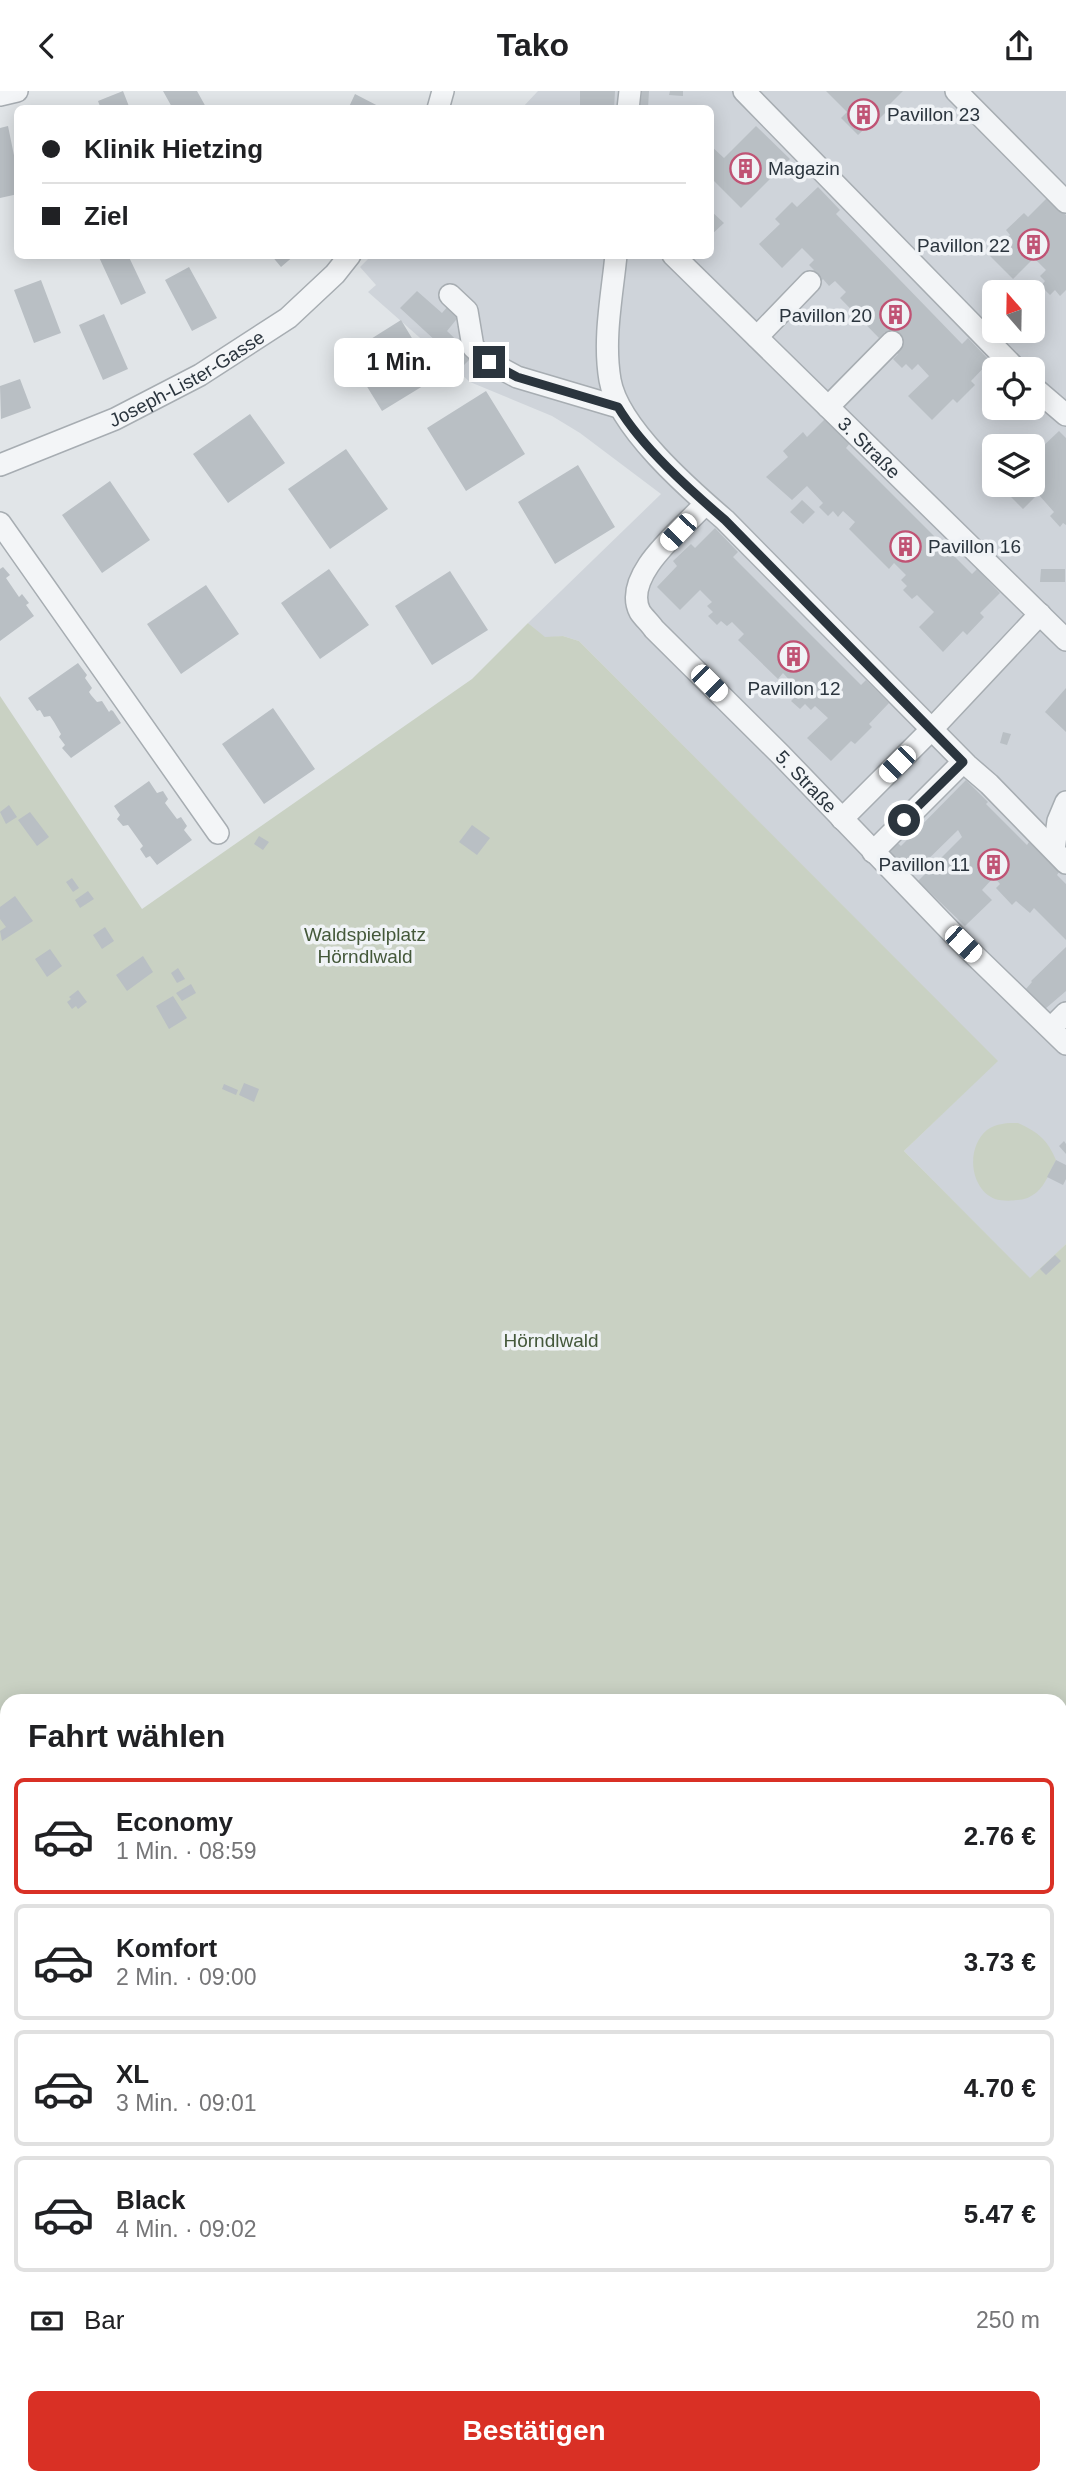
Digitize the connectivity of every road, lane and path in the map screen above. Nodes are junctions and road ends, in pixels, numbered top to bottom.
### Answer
1 (17, 91) edge
2 (956, 91) edge
3 (746, 92) edge
4 (0, 95) edge
5 (1066, 202) edge
6 (347, 259) edge
7 (616, 259) edge
8 (677, 259) edge
9 (810, 282) dead end
10 (450, 295) dead end
11 (757, 337) junction
12 (892, 342) dead end
13 (1004, 357) edge
14 (1045, 397) edge
15 (618, 407) junction
16 (828, 407) junction
17 (1066, 415) edge
18 (0, 465) edge
19 (705, 504) junction
20 (0, 523) edge
21 (1040, 614) junction
22 (1065, 633) edge
23 (932, 729) junction
24 (963, 762) junction
25 (1066, 802) edge
26 (842, 819) junction
27 (218, 833) dead end
28 (873, 852) junction
29 (1060, 856) edge
30 (1058, 1020) edge
31 (1066, 1044) edge

1 - 4 street
2 - 5 street
3 - 13 street
6 - 18 street, Joseph-Lister-Gasse
7 - 15 street
8 - 11 street, 3. Straße
9 - 11 street
10 - 15 street
11 - 16 street, 3. Straße
12 - 16 street
14 - 17 street
15 - 19 street
16 - 21 street, 3. Straße
19 - 23 street
19 - 26 street, 5. Straße
20 - 27 street
21 - 22 street, 3. Straße
21 - 23 street
23 - 24 street
23 - 26 street
24 - 28 street
24 - 29 street
25 - 29 street
26 - 28 street, 5. Straße
28 - 30 street, 5. Straße
30 - 31 street, 5. Straße

